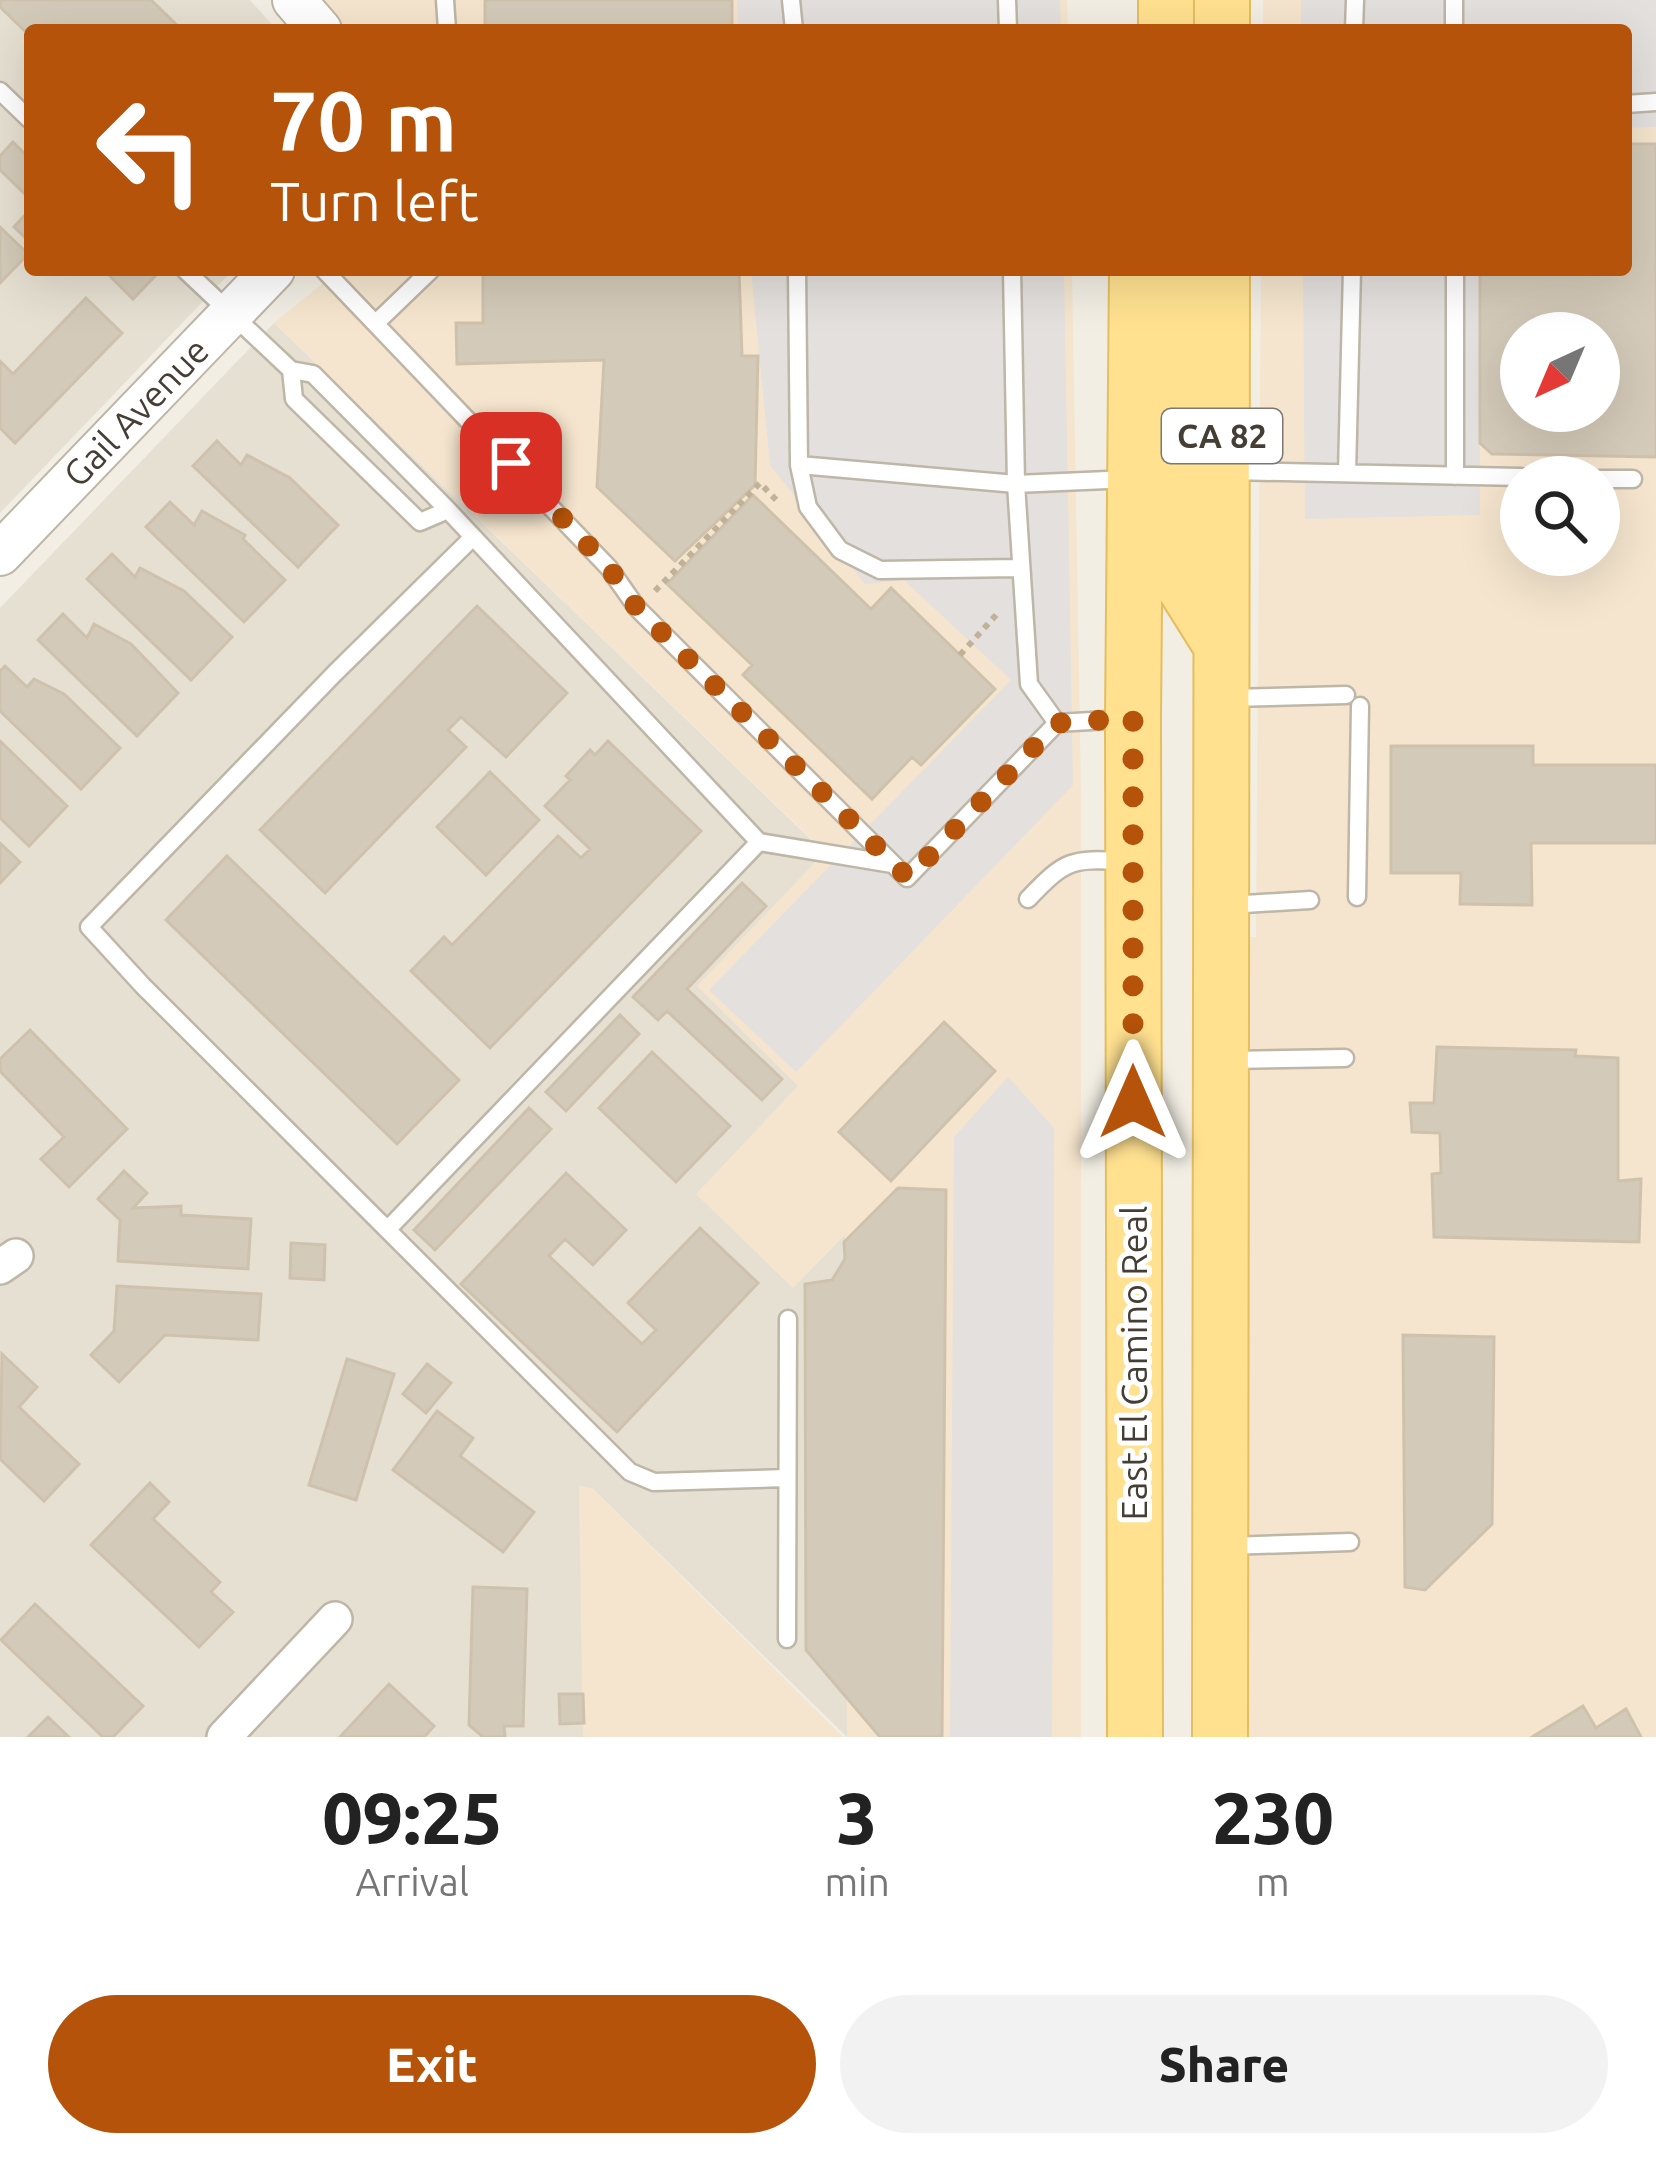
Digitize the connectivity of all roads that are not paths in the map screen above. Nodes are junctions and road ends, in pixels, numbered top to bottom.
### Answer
1 (295, 0) edge
2 (315, 24) edge
3 (0, 91) edge
4 (24, 114) edge
5 (191, 276) edge
6 (267, 276) edge
7 (330, 276) edge
8 (425, 276) edge
9 (796, 276) edge
10 (1012, 276) edge
11 (1137, 276) edge
12 (1181, 276) edge
13 (1222, 276) edge
14 (1352, 276) edge
15 (1455, 276) edge
16 (230, 313) junction
17 (377, 322) junction
18 (291, 370) junction
19 (799, 465) junction
20 (1222, 471) junction
21 (1347, 473) junction
22 (1455, 476) junction
23 (1500, 477) edge
24 (1137, 479) junction
25 (1620, 479) edge
26 (1633, 479) dead end
27 (1016, 484) junction
28 (448, 510) junction
29 (472, 538) junction
30 (2, 550) edge
31 (1021, 568) junction
32 (1222, 673) junction
33 (1133, 718) junction
34 (1057, 723) junction
35 (759, 842) junction
36 (1133, 861) junction
37 (892, 864) junction
38 (1357, 897) dead end
39 (1028, 898) dead end
40 (1310, 900) dead end
41 (1222, 906) junction
42 (1345, 1058) dead end
43 (1222, 1060) junction
44 (389, 1228) junction
45 (788, 1319) dead end
46 (787, 1478) junction
47 (1350, 1542) dead end
48 (1221, 1546) junction
49 (1136, 1612) junction
50 (335, 1619) dead end
51 (787, 1639) dead end
52 (224, 1737) edge
53 (1135, 1737) edge
54 (1171, 1737) edge
55 (1220, 1737) edge

1 - 2 street
3 - 4 lane
5 - 16 lane
6 - 16 street, Gail Avenue
7 - 17 lane
8 - 17 lane
9 - 19 lane
10 - 27 lane
11 - 24 main road, East El Camino Real / CA 82
12 - 32 main road
13 - 20 main road, CA 82
14 - 21 lane
15 - 22 lane
16 - 18 lane
16 - 30 street, Gail Avenue
17 - 37 lane
18 - 28 lane
18 - 28 lane
19 - 27 lane
19 - 31 lane
20 - 21 lane
20 - 32 main road, CA 82
21 - 22 lane
22 - 23 lane
24 - 27 lane
24 - 33 main road, East El Camino Real / CA 82
25 - 26 lane
27 - 31 lane
28 - 29 lane
29 - 35 lane
29 - 44 lane
31 - 34 lane
32 - 38 lane
32 - 41 main road, CA 82
33 - 34 lane
33 - 36 main road, East El Camino Real / CA 82
34 - 37 lane
35 - 37 lane
35 - 44 lane
36 - 39 lane
36 - 49 main road, East El Camino Real / CA 82
40 - 41 lane
41 - 43 main road, CA 82
42 - 43 lane
43 - 48 main road, CA 82
44 - 46 lane
45 - 46 lane
46 - 51 lane
47 - 48 lane
48 - 55 main road, CA 82
49 - 53 main road, East El Camino Real / CA 82
49 - 54 main road
50 - 52 street

